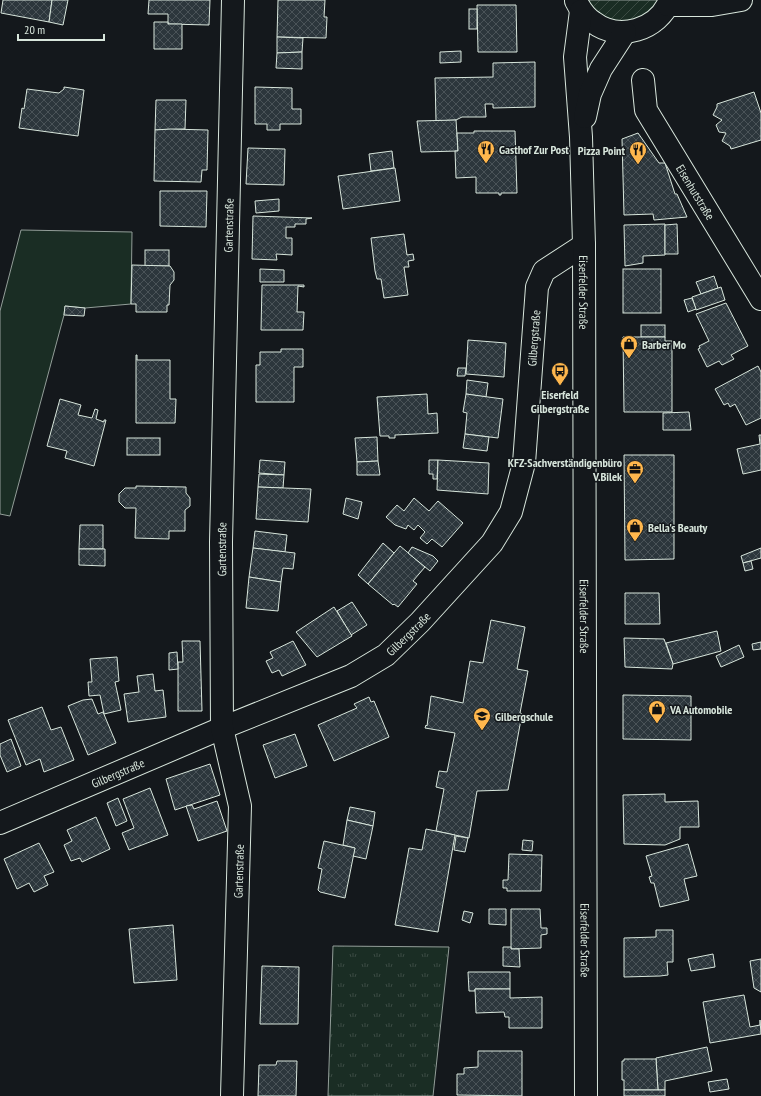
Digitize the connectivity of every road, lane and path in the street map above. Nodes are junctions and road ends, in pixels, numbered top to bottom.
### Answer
1 (233, 0) edge
2 (741, 0) edge
3 (669, 2) edge
4 (578, 5) edge
5 (625, 32) junction
6 (643, 80) dead end
7 (581, 138) junction
8 (584, 245) junction
9 (761, 299) edge
10 (222, 728) junction
11 (0, 823) edge
12 (232, 1096) edge
13 (586, 1096) edge

1 - 10 main road, Gartenstraße
2 - 3 main road
3 - 5 main road, Eiserfelder Straße
4 - 5 main road, Eiserfelder Straße
4 - 7 main road, Eiserfelder Straße
5 - 7 main road, Eiserfelder Straße
6 - 9 main road, Eisenhutstraße
7 - 8 main road, Eiserfelder Straße
8 - 10 main road, Gilbergstraße
8 - 13 main road, Eiserfelder Straße
10 - 11 main road, Gilbergstraße
10 - 12 main road, Gartenstraße

